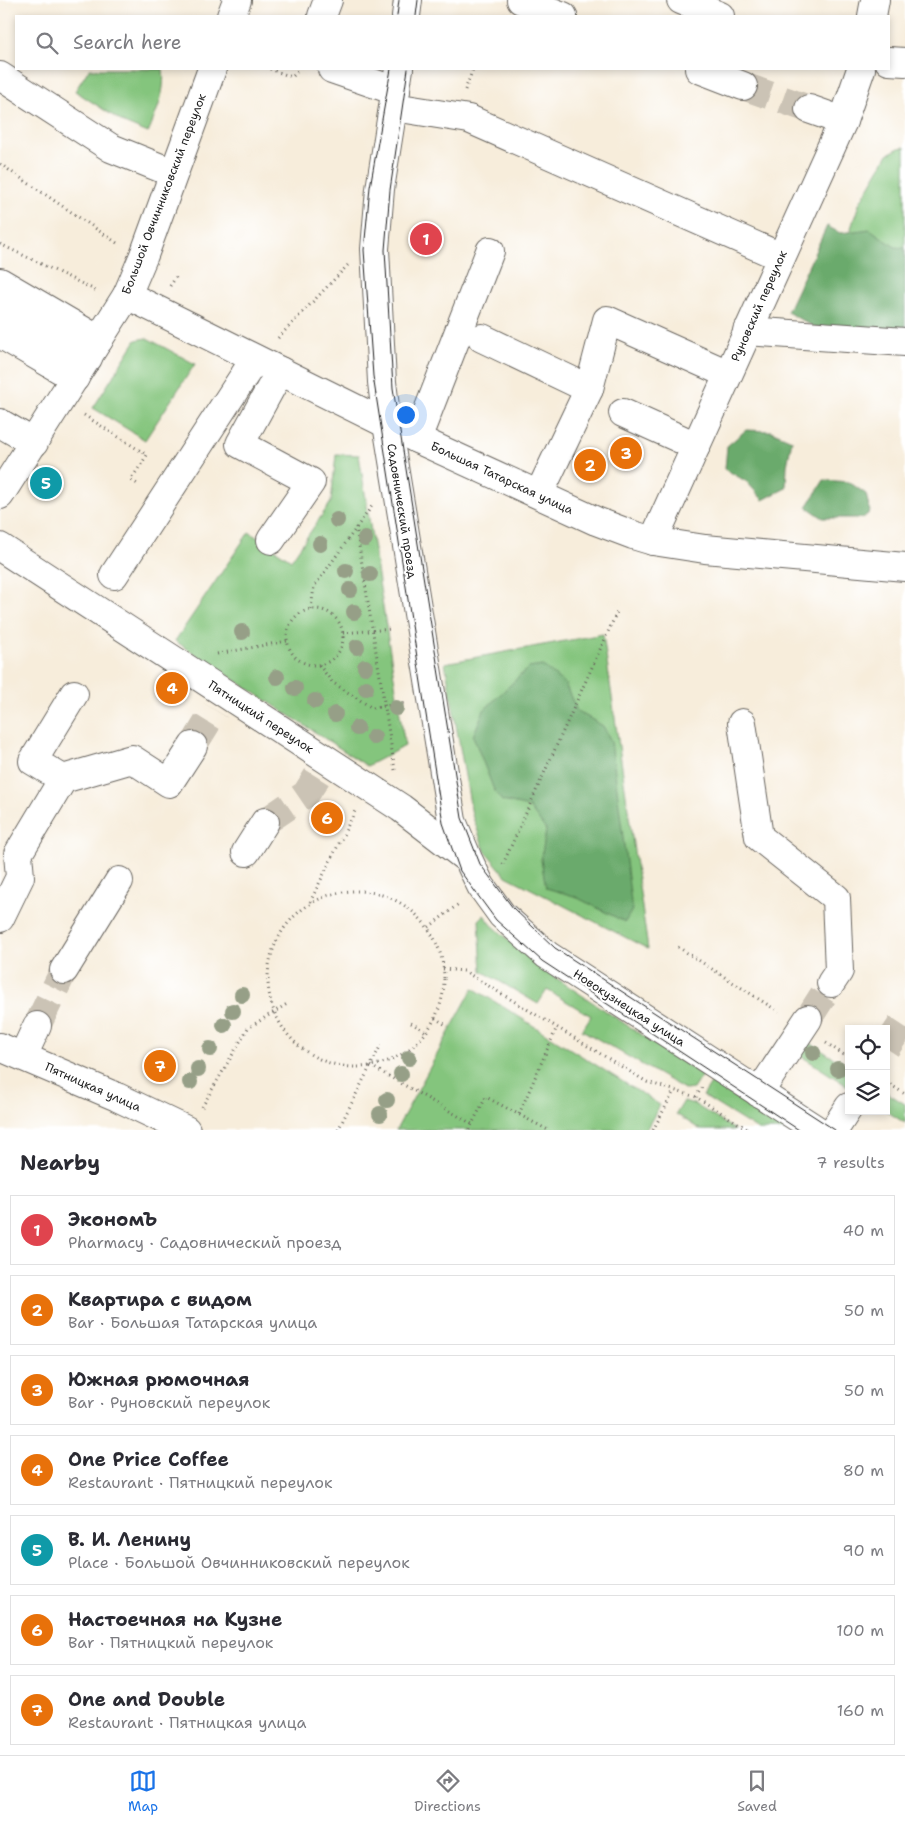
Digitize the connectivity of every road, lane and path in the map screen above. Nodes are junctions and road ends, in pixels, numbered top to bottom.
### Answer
1 (237, 0) edge
2 (328, 0) edge
3 (408, 0) edge
4 (521, 0) edge
5 (680, 0) edge
6 (875, 0) edge
7 (231, 15) edge
8 (322, 15) edge
9 (406, 15) edge
10 (560, 15) edge
11 (718, 15) edge
12 (872, 15) edge
13 (890, 61) edge
14 (905, 62) edge
15 (212, 70) edge
16 (273, 70) edge
17 (299, 70) edge
18 (335, 70) edge
19 (861, 70) edge
20 (0, 76) edge
21 (396, 89) edge
22 (808, 109) tunnel mouth
23 (842, 121) junction
24 (0, 164) edge
25 (174, 173) junction
26 (0, 244) edge
27 (120, 245) dead end
28 (490, 251) dead end
29 (781, 257) junction
30 (348, 265) dead end
31 (178, 274) dead end
32 (0, 282) edge
33 (169, 288) dead end
34 (100, 292) dead end
35 (127, 295) junction
36 (0, 306) edge
37 (747, 332) junction
38 (0, 334) edge
39 (482, 338) dead end
40 (276, 341) dead end
41 (905, 342) edge
42 (87, 359) junction
43 (255, 359) junction
44 (280, 371) junction
45 (728, 374) junction
46 (589, 389) junction
47 (81, 413) dead end
48 (623, 413) dead end
49 (0, 423) edge
50 (388, 424) junction
51 (417, 439) junction
52 (34, 443) junction
53 (696, 446) junction
54 (539, 494) junction
55 (0, 495) edge
56 (164, 501) junction
57 (374, 502) dead end
58 (356, 527) junction
59 (271, 540) dead end
60 (653, 541) junction
61 (0, 548) edge
62 (905, 566) edge
63 (114, 575) dead end
64 (311, 609) junction
65 (617, 612) dead end
66 (395, 629) dead end
67 (373, 630) junction
68 (343, 633) junction
69 (287, 641) junction
70 (177, 662) junction
71 (319, 665) junction
72 (74, 694) dead end
73 (406, 703) dead end
74 (385, 706) junction
75 (742, 723) dead end
76 (193, 746) tunnel mouth
77 (63, 779) junction
78 (367, 786) junction
79 (401, 808) junction
80 (265, 822) tunnel mouth
81 (246, 852) dead end
82 (468, 859) junction
83 (499, 872) dead end
84 (119, 881) dead end
85 (468, 897) dead end
86 (310, 903) junction
87 (0, 918) edge
88 (429, 928) junction
89 (678, 947) dead end
90 (443, 969) junction
91 (64, 970) tunnel mouth
92 (831, 983) tunnel mouth
93 (287, 1004) dead end
94 (274, 1012) junction
95 (435, 1018) junction
96 (411, 1022) dead end
97 (805, 1023) junction
98 (446, 1024) dead end
99 (37, 1026) tunnel mouth
100 (557, 1028) junction
101 (426, 1032) junction
102 (381, 1045) dead end
103 (12, 1051) edge
104 (845, 1055) edge
105 (370, 1066) junction
106 (890, 1085) edge
107 (674, 1091) junction
108 (760, 1093) junction
109 (905, 1094) edge
110 (845, 1113) edge
111 (519, 1114) junction
112 (178, 1122) edge
113 (472, 1124) junction
114 (810, 1128) edge
115 (338, 1130) edge
116 (469, 1130) edge
117 (548, 1130) edge
118 (653, 1130) edge
119 (749, 1130) edge
120 (834, 1130) edge

1 - 7 street
2 - 8 street
3 - 9 street
4 - 10 street
5 - 11 street
6 - 12 street
13 - 14 street
15 - 25 street, Большой Овчинниковский переулок
16 - 17 path
18 - 21 street
19 - 23 street, Руновский переулок
20 - 25 street
21 - 29 street
21 - 50 street, Садовнический проезд
22 - 23 street
23 - 29 street, Руновский переулок
24 - 27 path
25 - 35 street, Большой Овчинниковский переулок
26 - 34 path
28 - 51 street
29 - 37 street, Руновский переулок
30 - 40 path
31 - 33 path
32 - 42 street
35 - 42 street, Большой Овчинниковский переулок
35 - 43 street, Большая Татарская улица
36 - 42 street
37 - 41 street
37 - 45 street, Руновский переулок
38 - 42 street
39 - 46 street
42 - 52 street, Большой Овчинниковский переулок
43 - 44 street, Большая Татарская улица
43 - 56 street
44 - 50 street, Большая Татарская улица
44 - 59 street
45 - 46 street
45 - 53 street, Руновский переулок
46 - 54 street
47 - 56 path
48 - 53 street
49 - 52 street
50 - 51 street, Большая Татарская улица
50 - 82 street, Садовнический проезд
51 - 54 street, Большая Татарская улица
52 - 55 street, Большой Овчинниковский переулок
53 - 60 street, Руновский переулок
54 - 60 street, Большая Татарская улица
56 - 63 street
57 - 58 path
58 - 64 path
58 - 67 path
60 - 62 street, Большая Татарская улица
61 - 70 street, Пятницкий переулок
64 - 68 path
64 - 69 path
65 - 83 path
66 - 67 path
67 - 68 path
67 - 74 path
68 - 71 path
69 - 70 path
69 - 71 path
70 - 78 street, Пятницкий переулок
71 - 74 path
72 - 77 street
73 - 74 path
74 - 79 path
75 - 92 street
76 - 77 street
77 - 87 street
78 - 79 street, Пятницкий переулок
78 - 86 path
79 - 82 street, Пятницкий переулок
80 - 81 street
82 - 108 street, Новокузнецкая улица
84 - 91 street
85 - 88 path
86 - 88 path
86 - 94 path
88 - 90 path
89 - 97 path
90 - 95 path
90 - 100 path
93 - 94 path
94 - 105 path
94 - 112 path
95 - 98 path
95 - 101 path
96 - 101 path
97 - 104 path
97 - 108 street
99 - 103 street
100 - 107 path
100 - 111 path
101 - 105 path
102 - 105 path
103 - 112 street, Пятницкая улица
105 - 113 path
105 - 115 path
106 - 109 path
107 - 118 path
107 - 119 path
108 - 114 street, Новокузнецкая улица
110 - 120 street
111 - 113 path
111 - 117 path
113 - 116 path

